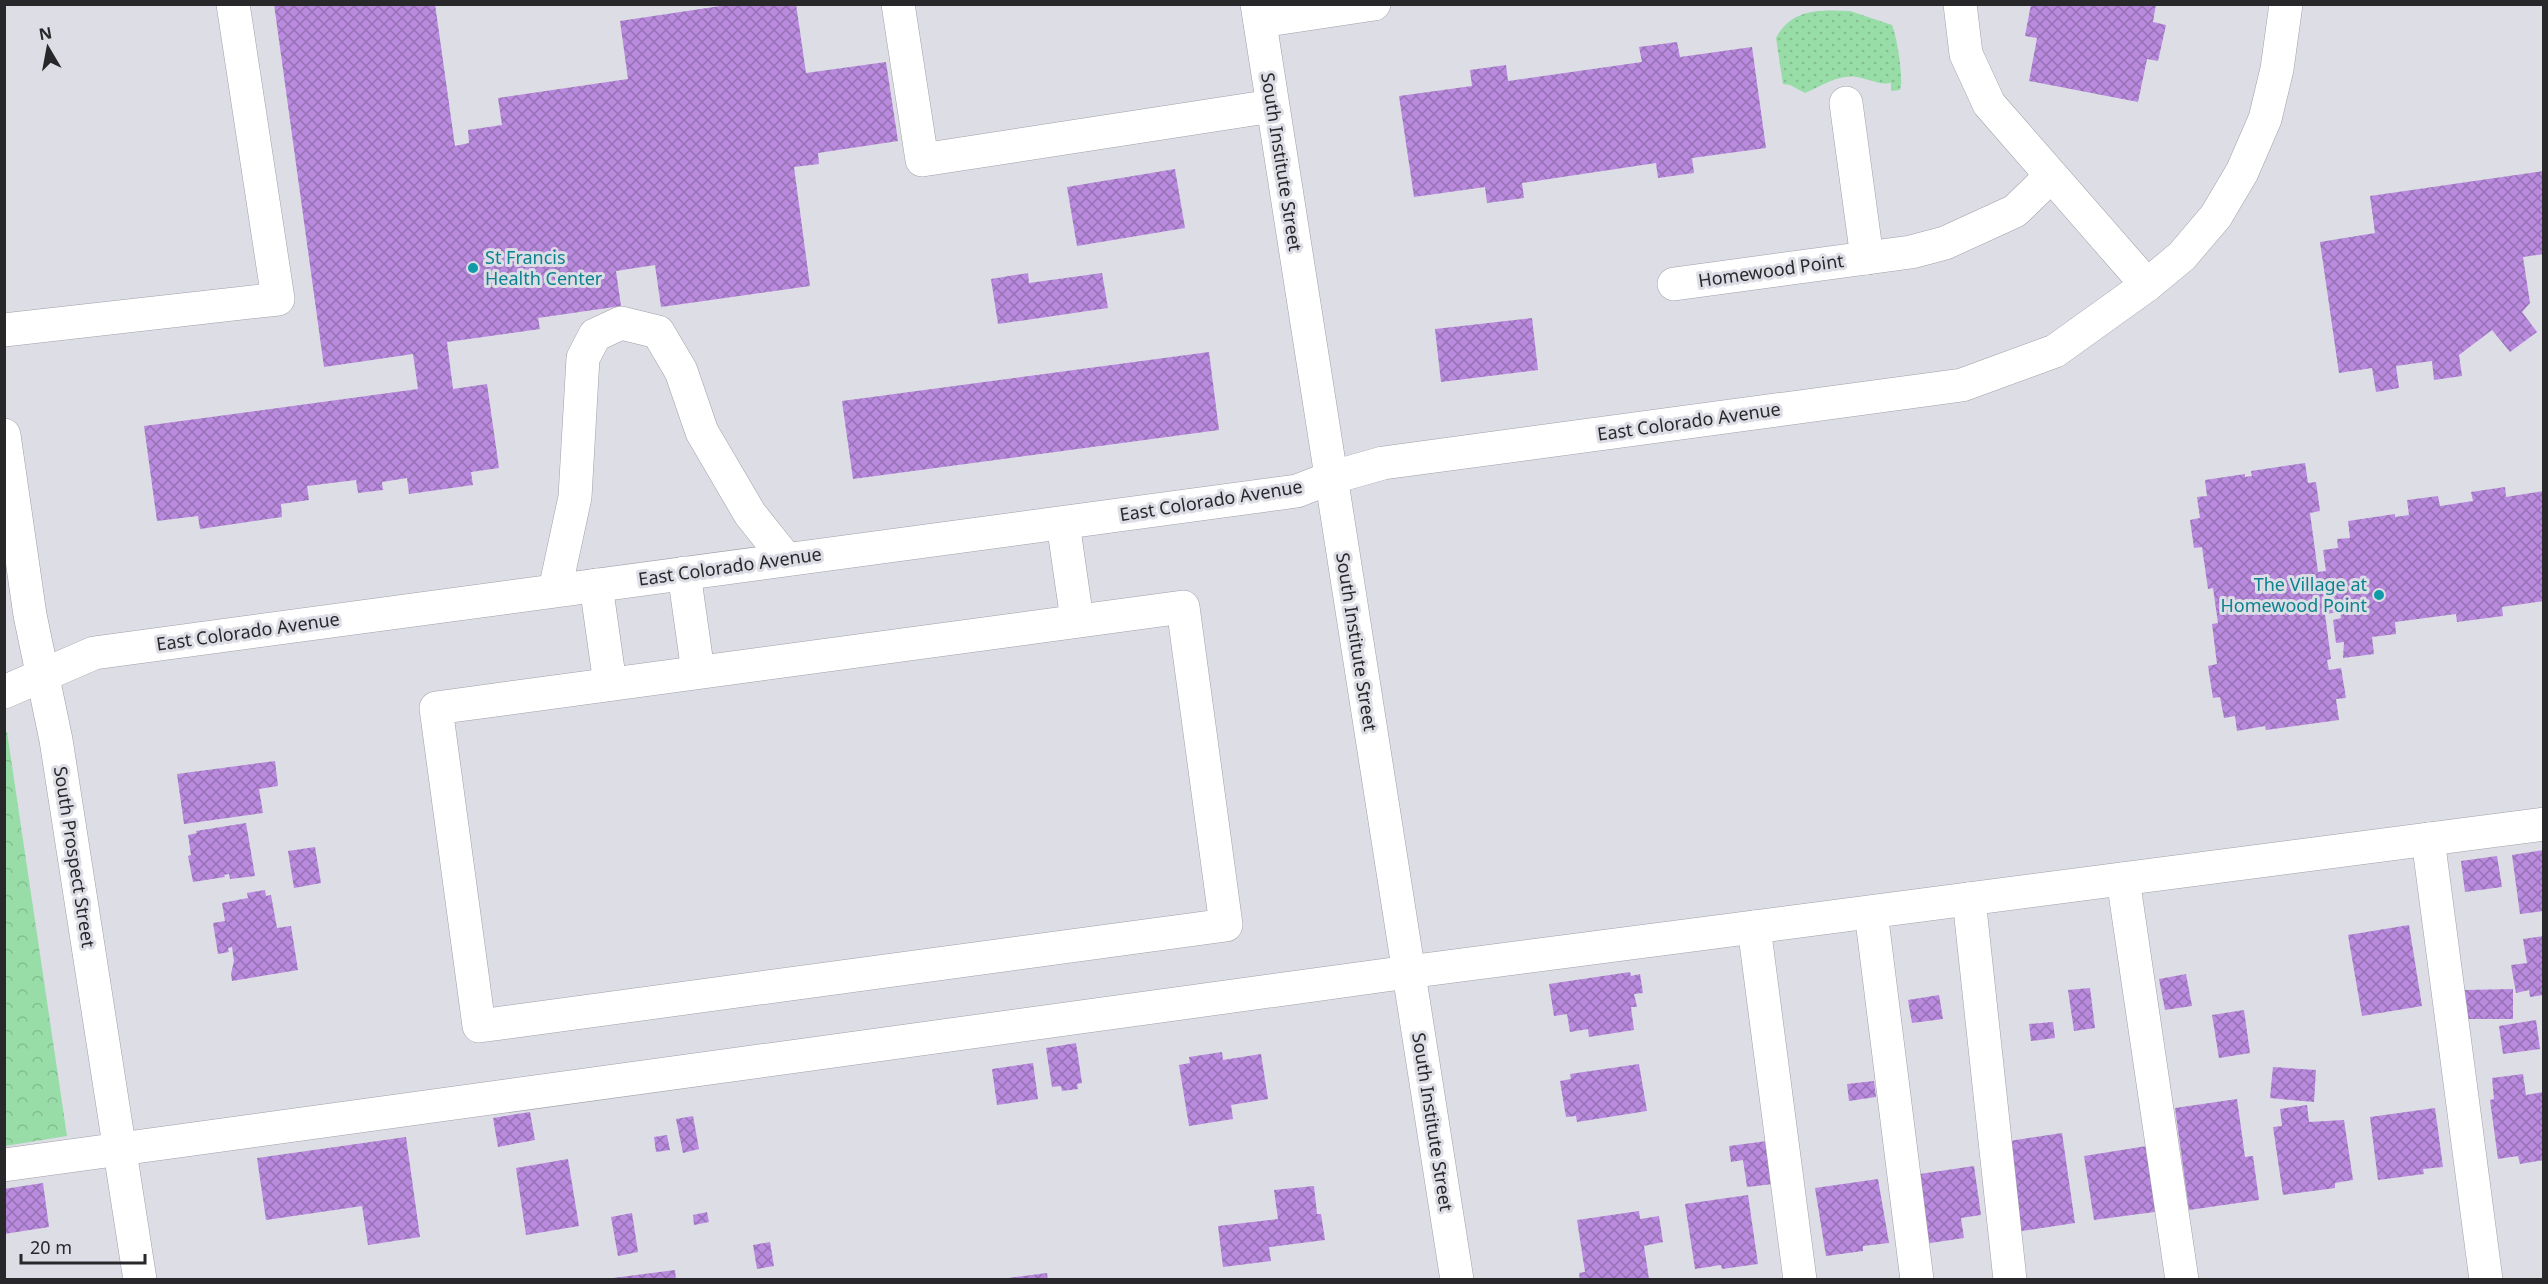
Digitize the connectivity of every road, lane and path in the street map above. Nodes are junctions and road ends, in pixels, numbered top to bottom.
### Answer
1 (233, 4) edge
2 (898, 4) edge
3 (1374, 4) edge
4 (1960, 4) edge
5 (2286, 4) edge
6 (1258, 13) edge
7 (1846, 103) dead end
8 (1272, 106) junction
9 (2051, 176) junction
10 (1868, 258) junction
11 (1674, 284) dead end
12 (2147, 285) junction
13 (4, 330) edge
14 (4, 435) edge
15 (1330, 478) junction
16 (1064, 523) junction
17 (786, 559) junction
18 (684, 573) junction
19 (596, 585) junction
20 (555, 590) junction
21 (1077, 621) junction
22 (698, 672) junction
23 (41, 675) junction
24 (610, 684) junction
25 (4, 692) edge
26 (2544, 824) edge
27 (2428, 839) junction
28 (2123, 879) junction
29 (1969, 899) junction
30 (1871, 912) junction
31 (1754, 927) junction
32 (1408, 972) junction
33 (119, 1150) junction
34 (4, 1165) edge
35 (140, 1280) edge
36 (1456, 1280) edge
37 (1800, 1280) edge
38 (1917, 1280) edge
39 (2010, 1280) edge
40 (2182, 1280) edge
41 (2486, 1280) edge

1 - 13 street
2 - 8 street
3 - 6 street
4 - 9 street
5 - 12 street, East Colorado Avenue
6 - 8 street, South Institute Street
7 - 10 street, Homewood Point
8 - 15 street, South Institute Street
9 - 10 street, Homewood Point
9 - 12 street
10 - 11 street, Homewood Point
12 - 15 street, East Colorado Avenue
14 - 23 street, South Prospect Street
15 - 16 street, East Colorado Avenue
15 - 32 street, South Institute Street
16 - 17 street, East Colorado Avenue
16 - 21 street
17 - 18 street, East Colorado Avenue
17 - 20 street
18 - 19 street, East Colorado Avenue
18 - 22 street
19 - 20 street, East Colorado Avenue
19 - 24 street
20 - 23 street, East Colorado Avenue
21 - 22 street
21 - 24 street
22 - 24 street
23 - 25 street, East Colorado Avenue
23 - 33 street, South Prospect Street
26 - 27 street
27 - 28 street
27 - 41 street
28 - 29 street
28 - 40 street
29 - 30 street
29 - 39 street
30 - 31 street
30 - 38 street
31 - 32 street
31 - 37 street
32 - 33 street
32 - 36 street, South Institute Street
33 - 34 street
33 - 35 street, South Prospect Street

